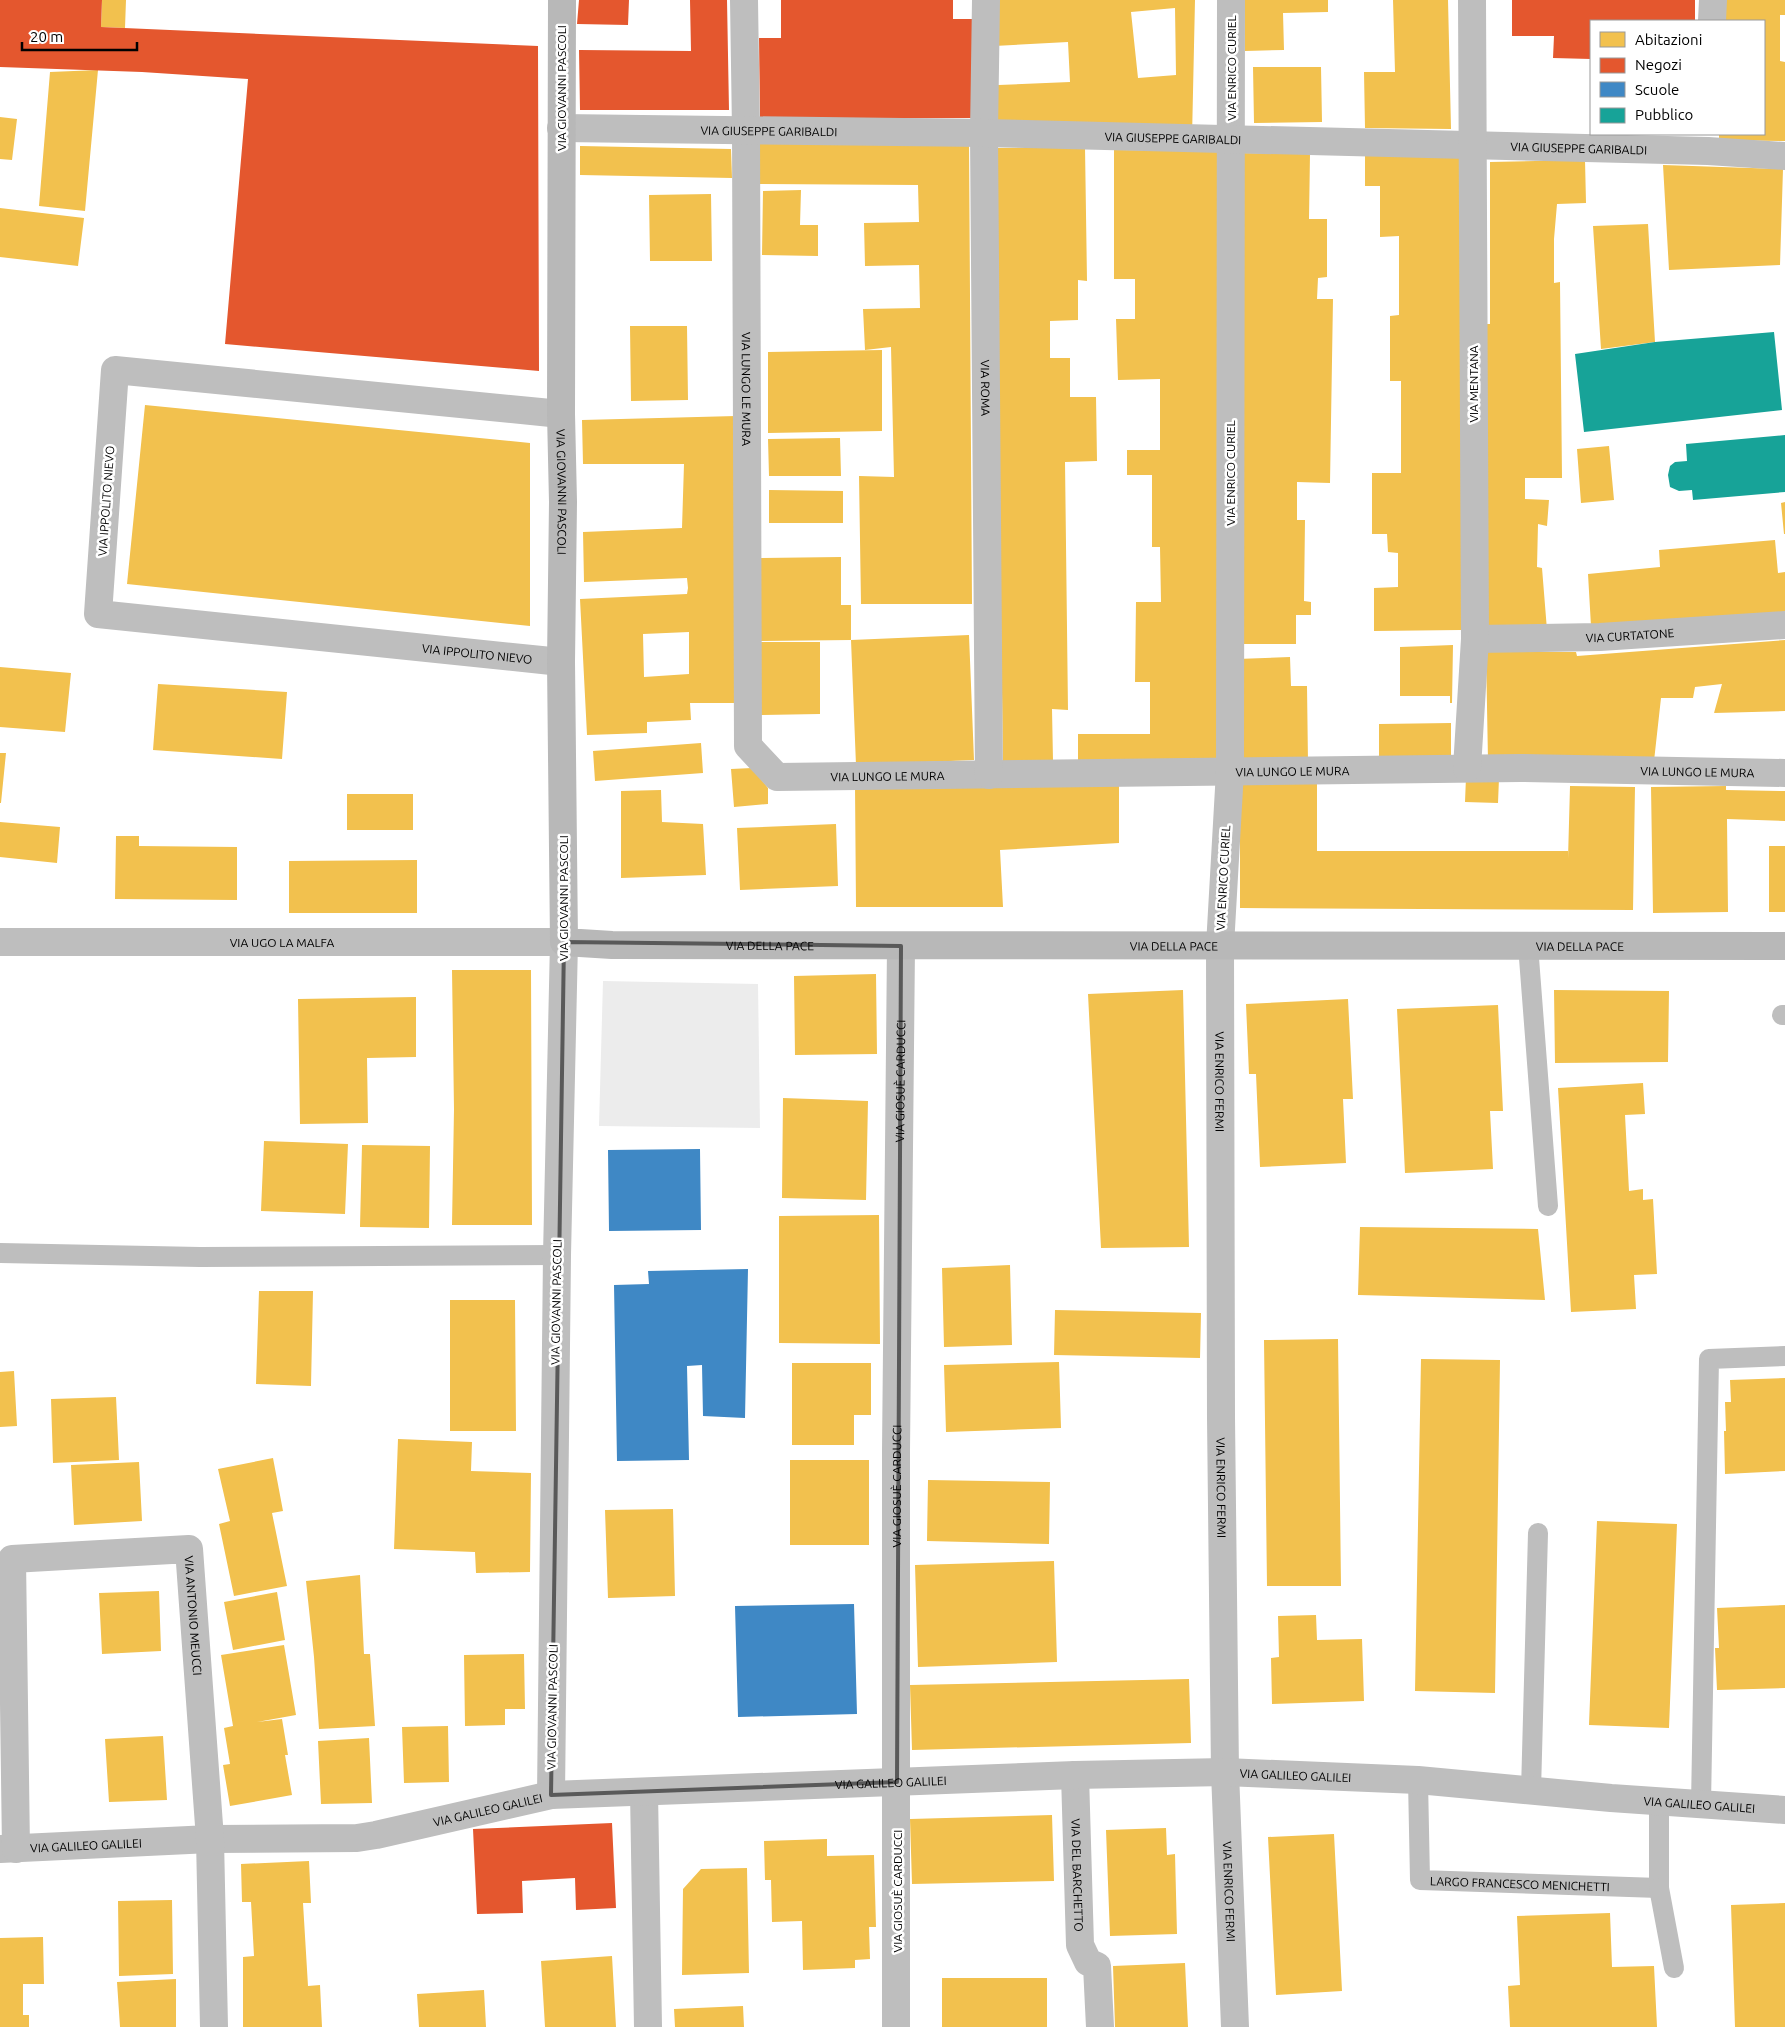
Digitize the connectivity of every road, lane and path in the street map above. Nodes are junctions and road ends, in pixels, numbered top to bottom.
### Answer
1 (562, 0) edge
2 (744, 0) edge
3 (986, 0) edge
4 (1230, 0) edge
5 (1472, 0) edge
6 (1713, 0) edge
7 (1712, 20) edge
8 (561, 128) junction
9 (746, 130) junction
10 (984, 133) junction
11 (1231, 139) junction
12 (1708, 143) edge
13 (1472, 145) junction
14 (1785, 156) edge
15 (561, 414) junction
16 (1785, 625) edge
17 (1475, 639) junction
18 (561, 662) junction
19 (1467, 768) junction
20 (1230, 771) junction
21 (1785, 773) edge
22 (989, 775) junction
23 (0, 942) edge
24 (564, 942) junction
25 (1528, 945) junction
26 (901, 946) junction
27 (1220, 946) junction
28 (1785, 946) edge
29 (1548, 1206) dead end
30 (0, 1253) edge
31 (557, 1255) junction
32 (1785, 1356) edge
33 (1538, 1533) dead end
34 (1226, 1772) junction
35 (1075, 1774) junction
36 (1418, 1780) junction
37 (897, 1782) junction
38 (1531, 1791) junction
39 (644, 1792) junction
40 (551, 1795) junction
41 (1659, 1802) junction
42 (1701, 1804) junction
43 (1785, 1810) edge
44 (210, 1839) junction
45 (8, 1849) edge
46 (1659, 1888) junction
47 (1674, 1968) dead end
48 (214, 2027) edge
49 (648, 2027) edge
50 (896, 2027) edge
51 (1100, 2027) edge
52 (1235, 2027) edge

1 - 8 main road, VIA GIOVANNI PASCOLI
2 - 9 street, VIA LUNGO LE MURA
3 - 10 street, VIA ROMA
4 - 11 street, VIA ENRICO CURIEL
5 - 13 street, VIA MENTANA
6 - 7 street
8 - 9 street, VIA GIUSEPPE GARIBALDI
8 - 15 main road, VIA GIOVANNI PASCOLI
9 - 10 street, VIA GIUSEPPE GARIBALDI
9 - 22 street, VIA LUNGO LE MURA
10 - 11 street, VIA GIUSEPPE GARIBALDI
10 - 22 street, VIA ROMA
11 - 13 street, VIA GIUSEPPE GARIBALDI
11 - 20 street, VIA ENRICO CURIEL
12 - 13 street, VIA GIUSEPPE GARIBALDI
12 - 14 street, VIA GIUSEPPE GARIBALDI
13 - 17 street, VIA MENTANA
15 - 18 main road, VIA GIOVANNI PASCOLI
15 - 18 street, VIA IPPOLITO NIEVO
16 - 17 street, VIA CURTATONE
17 - 19 street, VIA MENTANA
18 - 24 main road, VIA GIOVANNI PASCOLI
19 - 20 street, VIA LUNGO LE MURA
19 - 21 street, VIA LUNGO LE MURA
20 - 22 street, VIA LUNGO LE MURA
20 - 27 street, VIA ENRICO CURIEL
23 - 24 street, VIA UGO LA MALFA
24 - 26 main road, VIA DELLA PACE
24 - 31 street, VIA GIOVANNI PASCOLI
25 - 27 main road, VIA DELLA PACE
25 - 28 main road, VIA DELLA PACE
25 - 29 lane
26 - 27 main road, VIA DELLA PACE
26 - 37 street, VIA GIOSUÈ CARDUCCI
27 - 34 street, VIA ENRICO FERMI
30 - 31 lane
31 - 40 street, VIA GIOVANNI PASCOLI
32 - 42 lane
33 - 38 lane
34 - 35 street, VIA GALILEO GALILEI
34 - 36 street, VIA GALILEO GALILEI
34 - 52 street, VIA ENRICO FERMI
35 - 37 street, VIA GALILEO GALILEI
35 - 51 street, VIA DEL BARCHETTO
36 - 38 street, VIA GALILEO GALILEI
36 - 46 lane, LARGO FRANCESCO MENICHETTI
37 - 39 street, VIA GALILEO GALILEI
37 - 50 street, VIA GIOSUÈ CARDUCCI
38 - 41 street, VIA GALILEO GALILEI
39 - 40 street, VIA GALILEO GALILEI
39 - 49 street
40 - 44 street, VIA GALILEO GALILEI
41 - 42 street, VIA GALILEO GALILEI
41 - 46 lane
42 - 43 street, VIA GALILEO GALILEI
44 - 45 street, VIA GALILEO GALILEI
44 - 45 street, VIA ANTONIO MEUCCI
44 - 48 street, VIA ANTONIO MEUCCI
46 - 47 lane

